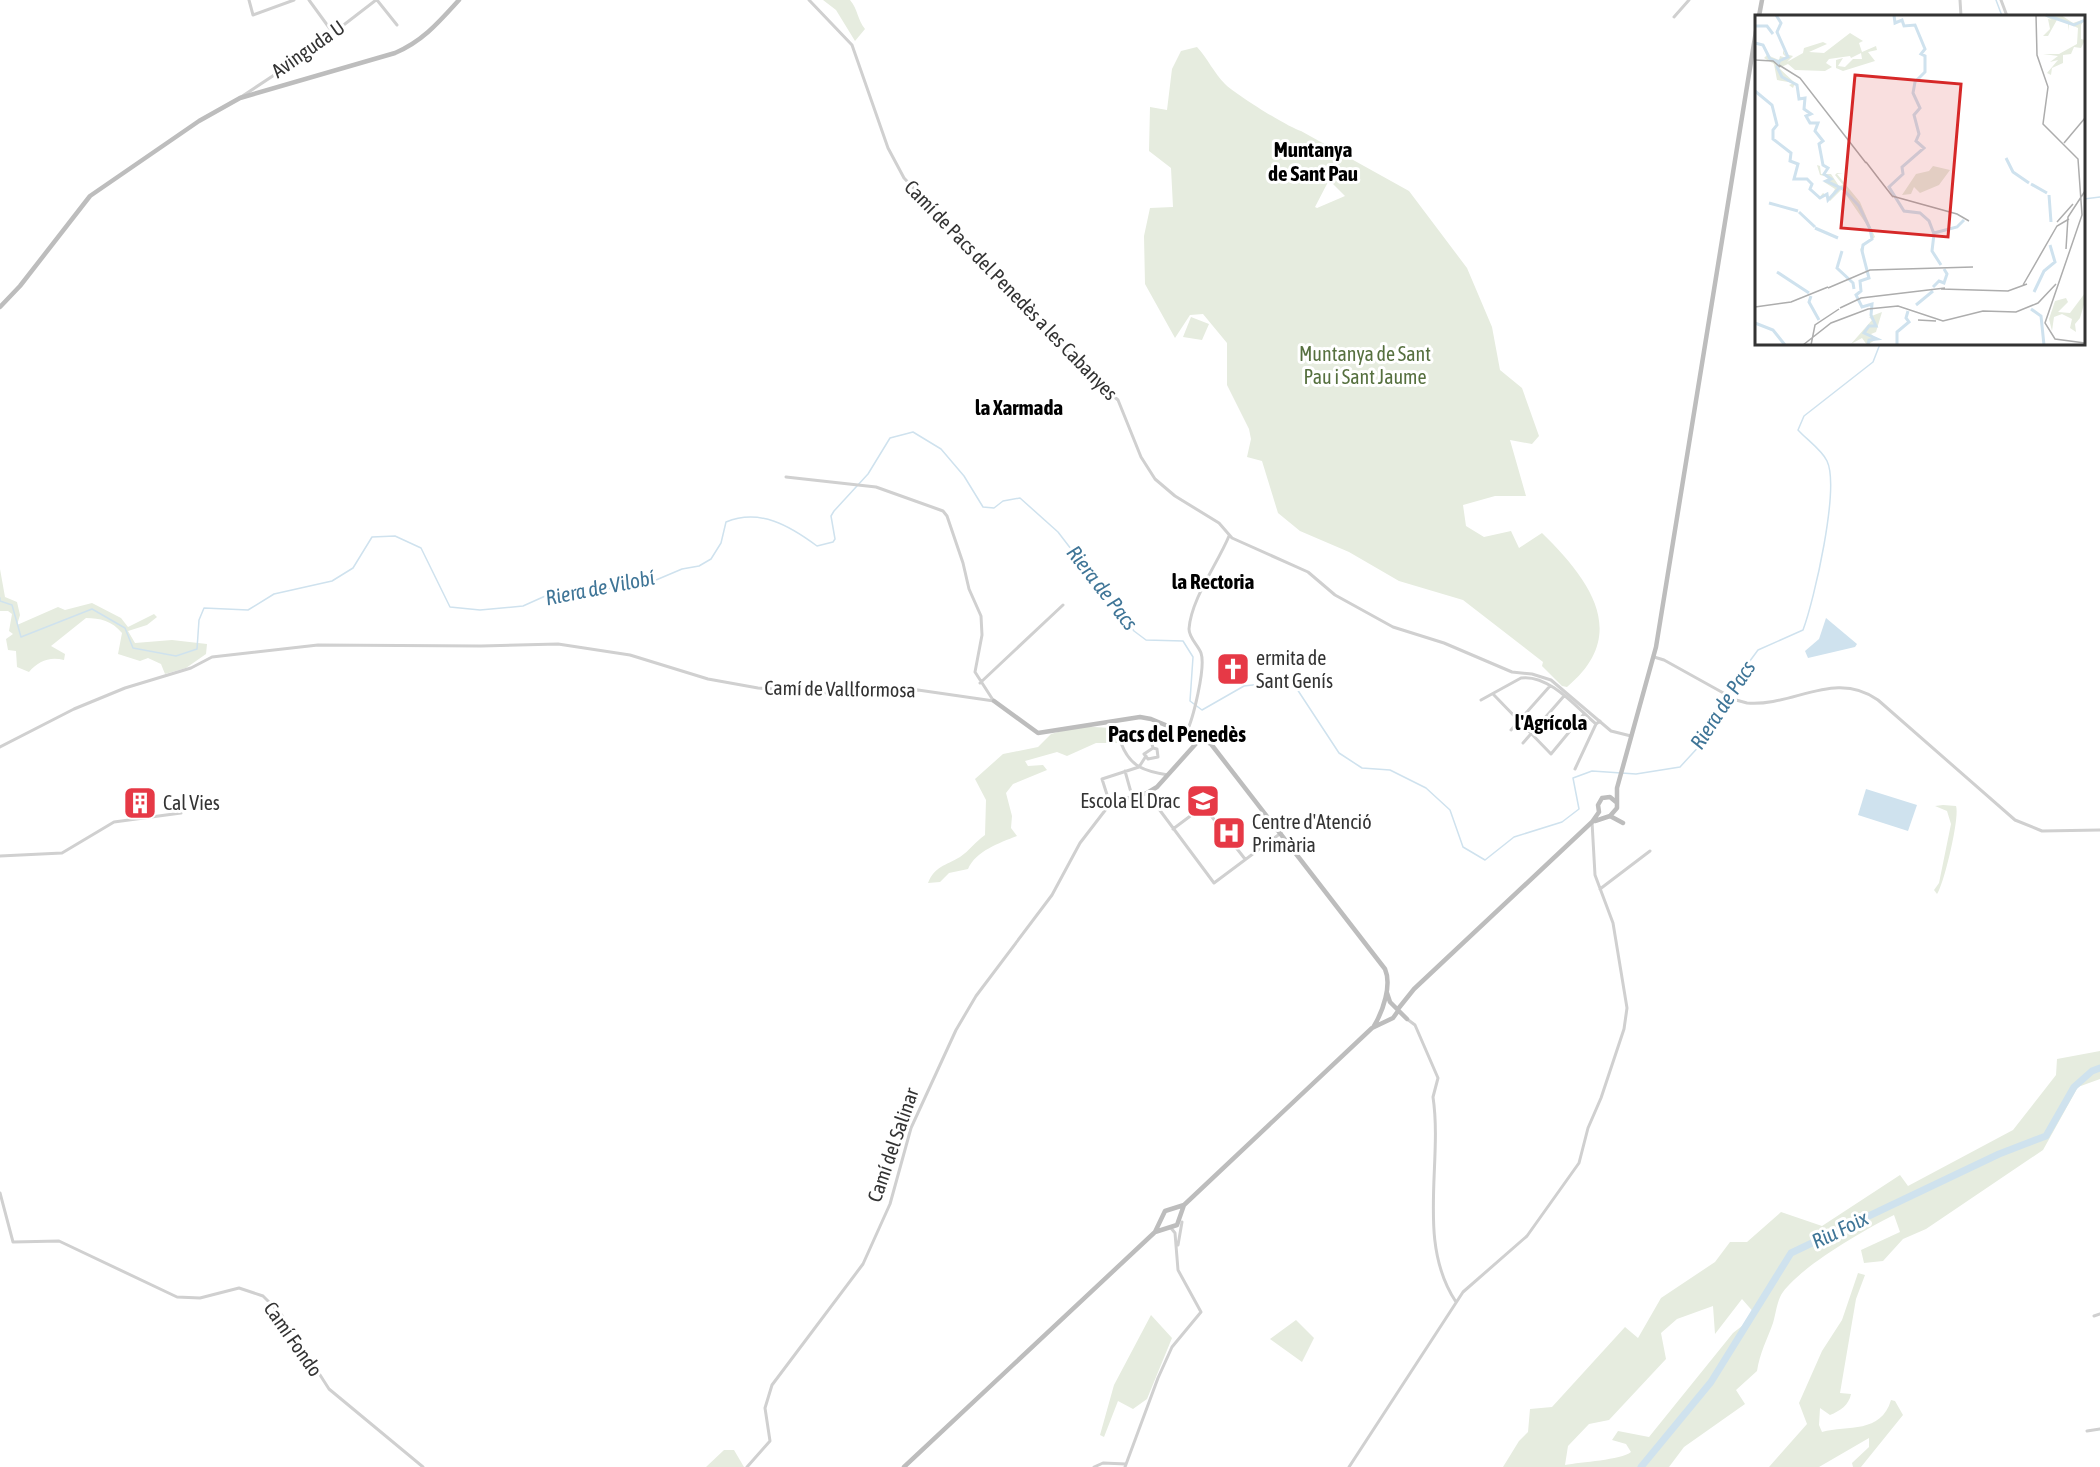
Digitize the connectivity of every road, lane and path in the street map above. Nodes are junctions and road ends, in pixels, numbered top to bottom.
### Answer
1 (249, 0) edge
2 (294, 0) edge
3 (309, 0) edge
4 (367, 0) edge
5 (377, 0) edge
6 (459, 0) edge
7 (809, 0) edge
8 (1689, 0) edge
9 (1762, 0) edge
10 (1960, 0) edge
11 (2001, 0) edge
12 (370, 5) junction
13 (1759, 15) edge
14 (1961, 15) edge
15 (2007, 15) edge
16 (1674, 17) dead end
17 (397, 25) dead end
18 (333, 33) junction
19 (1755, 37) edge
20 (240, 98) junction
21 (0, 307) edge
22 (786, 477) dead end
23 (1229, 534) junction
24 (1063, 605) dead end
25 (1654, 657) junction
26 (980, 683) junction
27 (1550, 686) junction
28 (1493, 694) junction
29 (1564, 696) junction
30 (1480, 700) dead end
31 (994, 701) junction
32 (1584, 714) junction
33 (1519, 721) junction
34 (1600, 721) junction
35 (1596, 724) junction
36 (1171, 728) junction
37 (1511, 730) dead end
38 (1186, 733) junction
39 (1532, 735) junction
40 (1632, 736) junction
41 (1201, 738) junction
42 (1121, 743) dead end
43 (1523, 743) dead end
44 (0, 747) edge
45 (1153, 748) junction
46 (1146, 756) junction
47 (1139, 767) junction
48 (1575, 769) dead end
49 (1125, 771) junction
50 (1168, 775) junction
51 (1617, 788) junction
52 (1147, 793) junction
53 (1132, 796) junction
54 (1610, 797) junction
55 (1616, 802) junction
56 (1110, 804) junction
57 (1616, 811) junction
58 (1599, 812) junction
59 (181, 813) dead end
60 (1607, 816) junction
61 (1592, 822) junction
62 (1173, 829) junction
63 (2100, 830) edge
64 (1281, 833) junction
65 (1650, 851) dead end
66 (0, 856) edge
67 (1245, 859) junction
68 (1600, 889) junction
69 (1386, 991) junction
70 (1411, 992) junction
71 (1392, 1002) junction
72 (1382, 1007) junction
73 (1398, 1010) junction
74 (1391, 1018) junction
75 (1407, 1019) junction
76 (1372, 1028) junction
77 (0, 1193) edge
78 (1184, 1204) junction
79 (1174, 1209) junction
80 (1180, 1216) junction
81 (1161, 1218) junction
82 (1182, 1222) dead end
83 (1169, 1227) junction
84 (1155, 1232) junction
85 (1176, 1252) junction
86 (1456, 1302) junction
87 (2100, 1314) edge
88 (2094, 1316) dead end
89 (2100, 1429) edge
90 (2087, 1431) dead end
91 (1126, 1466) edge
92 (423, 1467) edge
93 (747, 1467) edge
94 (904, 1467) edge
95 (1094, 1467) edge
96 (1349, 1467) edge

1 - 2 street
3 - 18 street
4 - 12 street
5 - 12 street, Avinguda U
5 - 17 street
6 - 20 main road
7 - 23 street, Camí de Pacs del Penedès a les Cabanyes
8 - 16 street
9 - 13 main road
10 - 14 street
11 - 15 street
12 - 18 street, Avinguda U
18 - 20 street, Avinguda U
19 - 25 main road
20 - 21 main road
22 - 26 street
23 - 34 street, Camí de Pacs del Penedès a les Cabanyes
23 - 38 street
24 - 26 street
25 - 40 main road
25 - 63 street
26 - 31 street
27 - 28 street
27 - 29 street
27 - 33 street
28 - 30 street
28 - 33 street
29 - 32 street
29 - 39 street
31 - 36 main road
31 - 44 street, Camí de Vallformosa
32 - 35 street
32 - 39 street
33 - 37 street
33 - 39 street
34 - 35 street
34 - 40 street, Camí de Pacs del Penedès a les Cabanyes
35 - 48 street
36 - 38 main road
36 - 45 street
38 - 41 main road
39 - 43 street
40 - 51 main road
41 - 50 main road
41 - 64 main road
42 - 47 street
45 - 46 street
45 - 46 street
46 - 47 street
47 - 49 street
47 - 50 street
49 - 53 street
49 - 56 street
50 - 52 main road
51 - 54 main road
51 - 55 main road
52 - 53 main road
52 - 62 street
53 - 56 main road
54 - 55 main road
54 - 58 main road
55 - 57 main road
56 - 93 street, Camí del Salinar
57 - 60 main road
57 - 60 main road
58 - 60 main road
58 - 61 main road
59 - 66 street
60 - 61 main road
61 - 68 street
61 - 70 main road
62 - 67 street
62 - 67 street
64 - 67 street
64 - 69 main road
65 - 68 street
68 - 86 street
69 - 71 main road
69 - 72 main road
70 - 71 main road
70 - 73 main road
71 - 72 main road
71 - 73 main road
72 - 74 main road
72 - 76 main road
73 - 74 main road
73 - 75 main road
74 - 75 main road
74 - 76 main road
75 - 86 street
76 - 78 main road
77 - 92 street, Camí Fondo
78 - 79 main road
78 - 80 main road
79 - 80 main road
79 - 81 main road
80 - 83 main road
81 - 83 main road
81 - 84 main road
82 - 85 street
83 - 84 main road
83 - 85 street
84 - 94 main road
85 - 91 street
86 - 96 street
87 - 88 street
89 - 90 street
91 - 95 street

